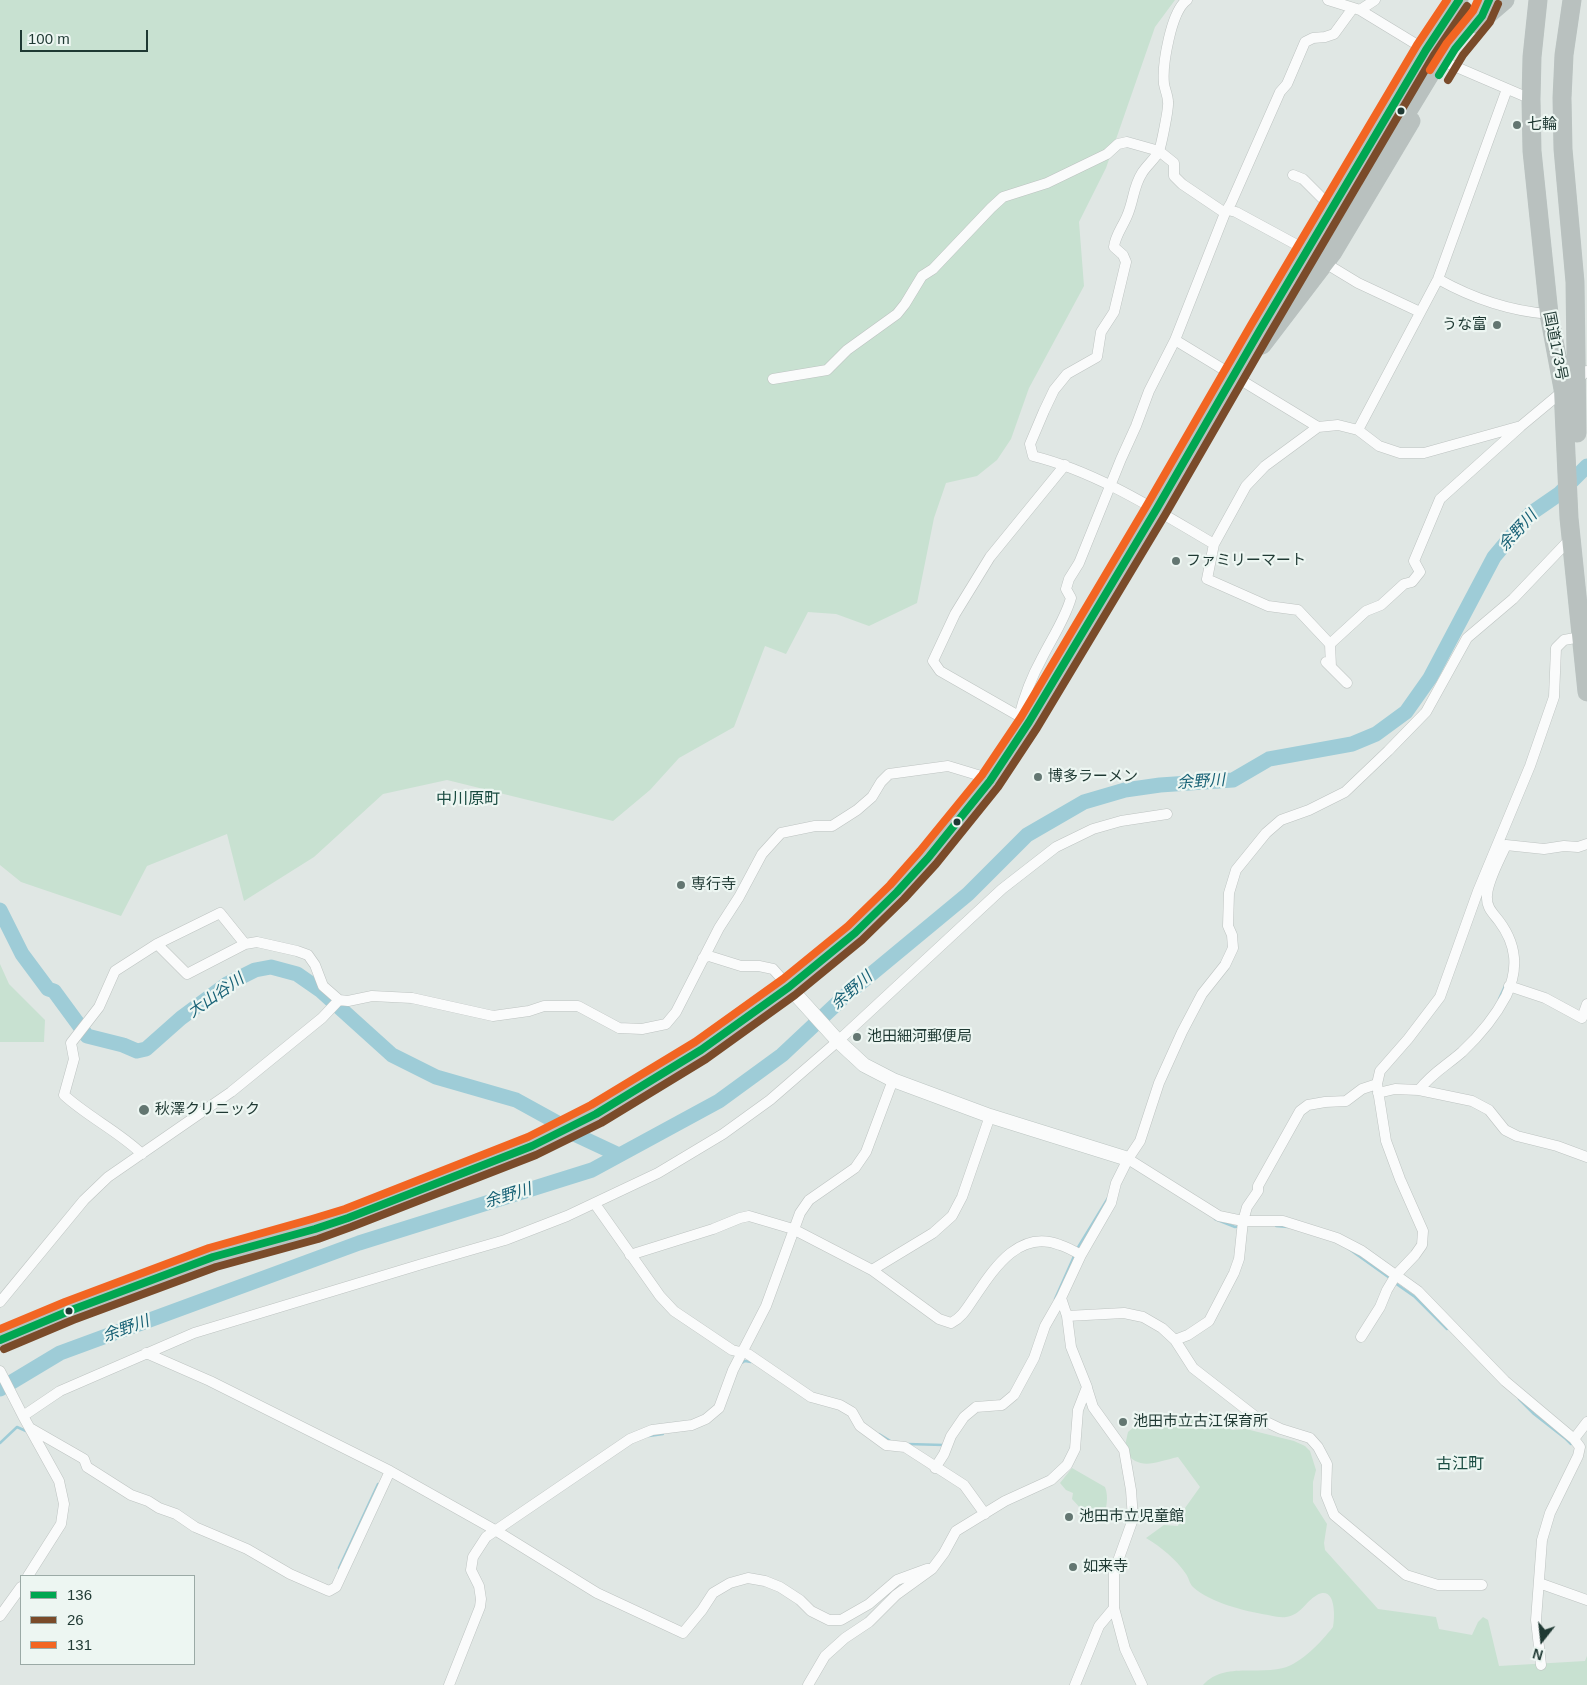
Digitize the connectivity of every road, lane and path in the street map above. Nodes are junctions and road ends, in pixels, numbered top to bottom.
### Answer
1 (1187, 0) edge
2 (1328, 0) edge
3 (1375, 0) edge
4 (1459, 0) edge
5 (1478, 0) edge
6 (1490, 0) edge
7 (1504, 0) edge
8 (1562, 0) edge
9 (1572, 0) edge
10 (1538, 3) edge
11 (1356, 9) junction
12 (1476, 24) junction
13 (1426, 50) junction
14 (1447, 63) junction
15 (1507, 89) junction
16 (1531, 99) junction
17 (1159, 151) junction
18 (1293, 175) dead end
19 (1552, 201) junction
20 (1335, 204) junction
21 (1226, 211) junction
22 (1308, 252) junction
23 (1325, 263) junction
24 (1438, 279) junction
25 (1420, 312) junction
26 (1286, 314) junction
27 (1549, 314) junction
28 (1260, 330) junction
29 (1175, 340) junction
30 (1234, 377) junction
31 (1573, 377) edge
32 (773, 379) dead end
33 (1318, 426) junction
34 (1521, 426) junction
35 (1358, 430) junction
36 (1065, 465) junction
37 (1110, 486) junction
38 (1156, 510) junction
39 (1574, 524) junction
40 (1214, 544) junction
41 (1587, 591) edge
42 (1584, 636) edge
43 (1330, 644) junction
44 (1347, 683) dead end
45 (1587, 692) edge
46 (1024, 719) junction
47 (990, 781) junction
48 (1167, 814) dead end
49 (1587, 844) edge
50 (1483, 893) junction
51 (157, 944) junction
52 (245, 944) junction
53 (703, 958) junction
54 (1509, 986) junction
55 (793, 992) junction
56 (339, 1000) junction
57 (1587, 1004) edge
58 (837, 1039) junction
59 (893, 1080) junction
60 (1377, 1089) junction
61 (1419, 1090) junction
62 (990, 1116) junction
63 (142, 1154) junction
64 (1587, 1157) edge
65 (1128, 1159) junction
66 (595, 1204) junction
67 (1243, 1221) junction
68 (793, 1229) junction
69 (630, 1255) junction
70 (1081, 1255) junction
71 (872, 1270) junction
72 (1396, 1275) junction
73 (1061, 1298) junction
74 (0, 1302) edge
75 (1067, 1316) junction
76 (1361, 1337) dead end
77 (0, 1340) edge
78 (1175, 1340) junction
79 (146, 1353) junction
80 (741, 1353) junction
81 (0, 1371) edge
82 (1087, 1388) junction
83 (22, 1414) junction
84 (1587, 1422) edge
85 (30, 1428) junction
86 (1574, 1439) junction
87 (935, 1468) junction
88 (390, 1471) junction
89 (985, 1514) junction
90 (495, 1530) junction
91 (932, 1569) junction
92 (29, 1575) edge
93 (1539, 1583) junction
94 (1482, 1586) dead end
95 (20, 1588) edge
96 (1587, 1600) edge
97 (1114, 1608) junction
98 (0, 1616) edge
99 (1541, 1665) dead end
100 (449, 1685) edge
101 (808, 1685) edge
102 (1075, 1685) edge
103 (1142, 1685) edge

1 - 17 street
2 - 11 street
3 - 11 street
4 - 13 highway
5 - 28 highway
6 - 12 highway
6 - 26 highway, bridge
7 - 12 highway
8 - 19 highway
9 - 31 highway, 国道173号
10 - 16 highway, 国道173号
10 - 19 highway
11 - 13 street
11 - 21 street
12 - 14 highway
13 - 14 street
13 - 20 highway
14 - 15 street
14 - 23 highway
15 - 16 street
15 - 24 street
16 - 27 highway, 国道173号
17 - 21 street
17 - 32 street
17 - 36 street
18 - 20 street
19 - 31 highway
20 - 22 highway
21 - 22 street
21 - 29 street
22 - 28 highway
23 - 25 street
23 - 26 highway
24 - 25 street
24 - 27 street
25 - 35 street
26 - 30 highway
27 - 31 highway, 国道173号
28 - 30 highway
29 - 30 street
29 - 37 street
30 - 33 street
30 - 38 highway
31 - 34 street
31 - 39 highway, 国道173号
33 - 35 street
33 - 40 street
34 - 35 street
34 - 43 street
36 - 37 street
36 - 46 street
37 - 38 street
37 - 46 street
38 - 40 street
38 - 46 highway
39 - 41 highway, 国道173号
39 - 42 highway, 国道173号
39 - 65 street
40 - 43 street
42 - 45 highway, 国道173号
42 - 50 street
43 - 44 street
46 - 47 highway
47 - 53 street
47 - 55 highway
48 - 58 street
49 - 50 street
50 - 54 street
50 - 60 street
51 - 52 street
51 - 52 street
51 - 63 street
52 - 56 street
53 - 55 street
53 - 56 street
54 - 57 street
54 - 61 street
55 - 58 street
55 - 77 highway
56 - 63 street
58 - 59 street
58 - 66 street
59 - 62 street
59 - 68 street
60 - 61 street
60 - 67 street
60 - 72 street
61 - 64 street
62 - 65 street
62 - 71 street
63 - 74 street
65 - 67 street
65 - 70 street
66 - 69 street
66 - 79 street
67 - 72 street
67 - 78 street
68 - 69 street
68 - 71 street
68 - 80 street
69 - 80 street
70 - 71 street
70 - 73 street
72 - 76 street
72 - 86 street
73 - 75 street
73 - 87 street
75 - 78 street
75 - 82 street
78 - 94 street
79 - 83 street
79 - 88 street
80 - 87 street
80 - 90 street
81 - 83 street
82 - 89 street
82 - 97 street
83 - 85 street
84 - 86 street
85 - 88 street
85 - 92 street
86 - 93 street
87 - 89 street
88 - 90 street
89 - 91 street
90 - 91 street
90 - 100 street
91 - 101 street
93 - 96 street
93 - 99 street
95 - 98 street
97 - 102 street
97 - 103 street

